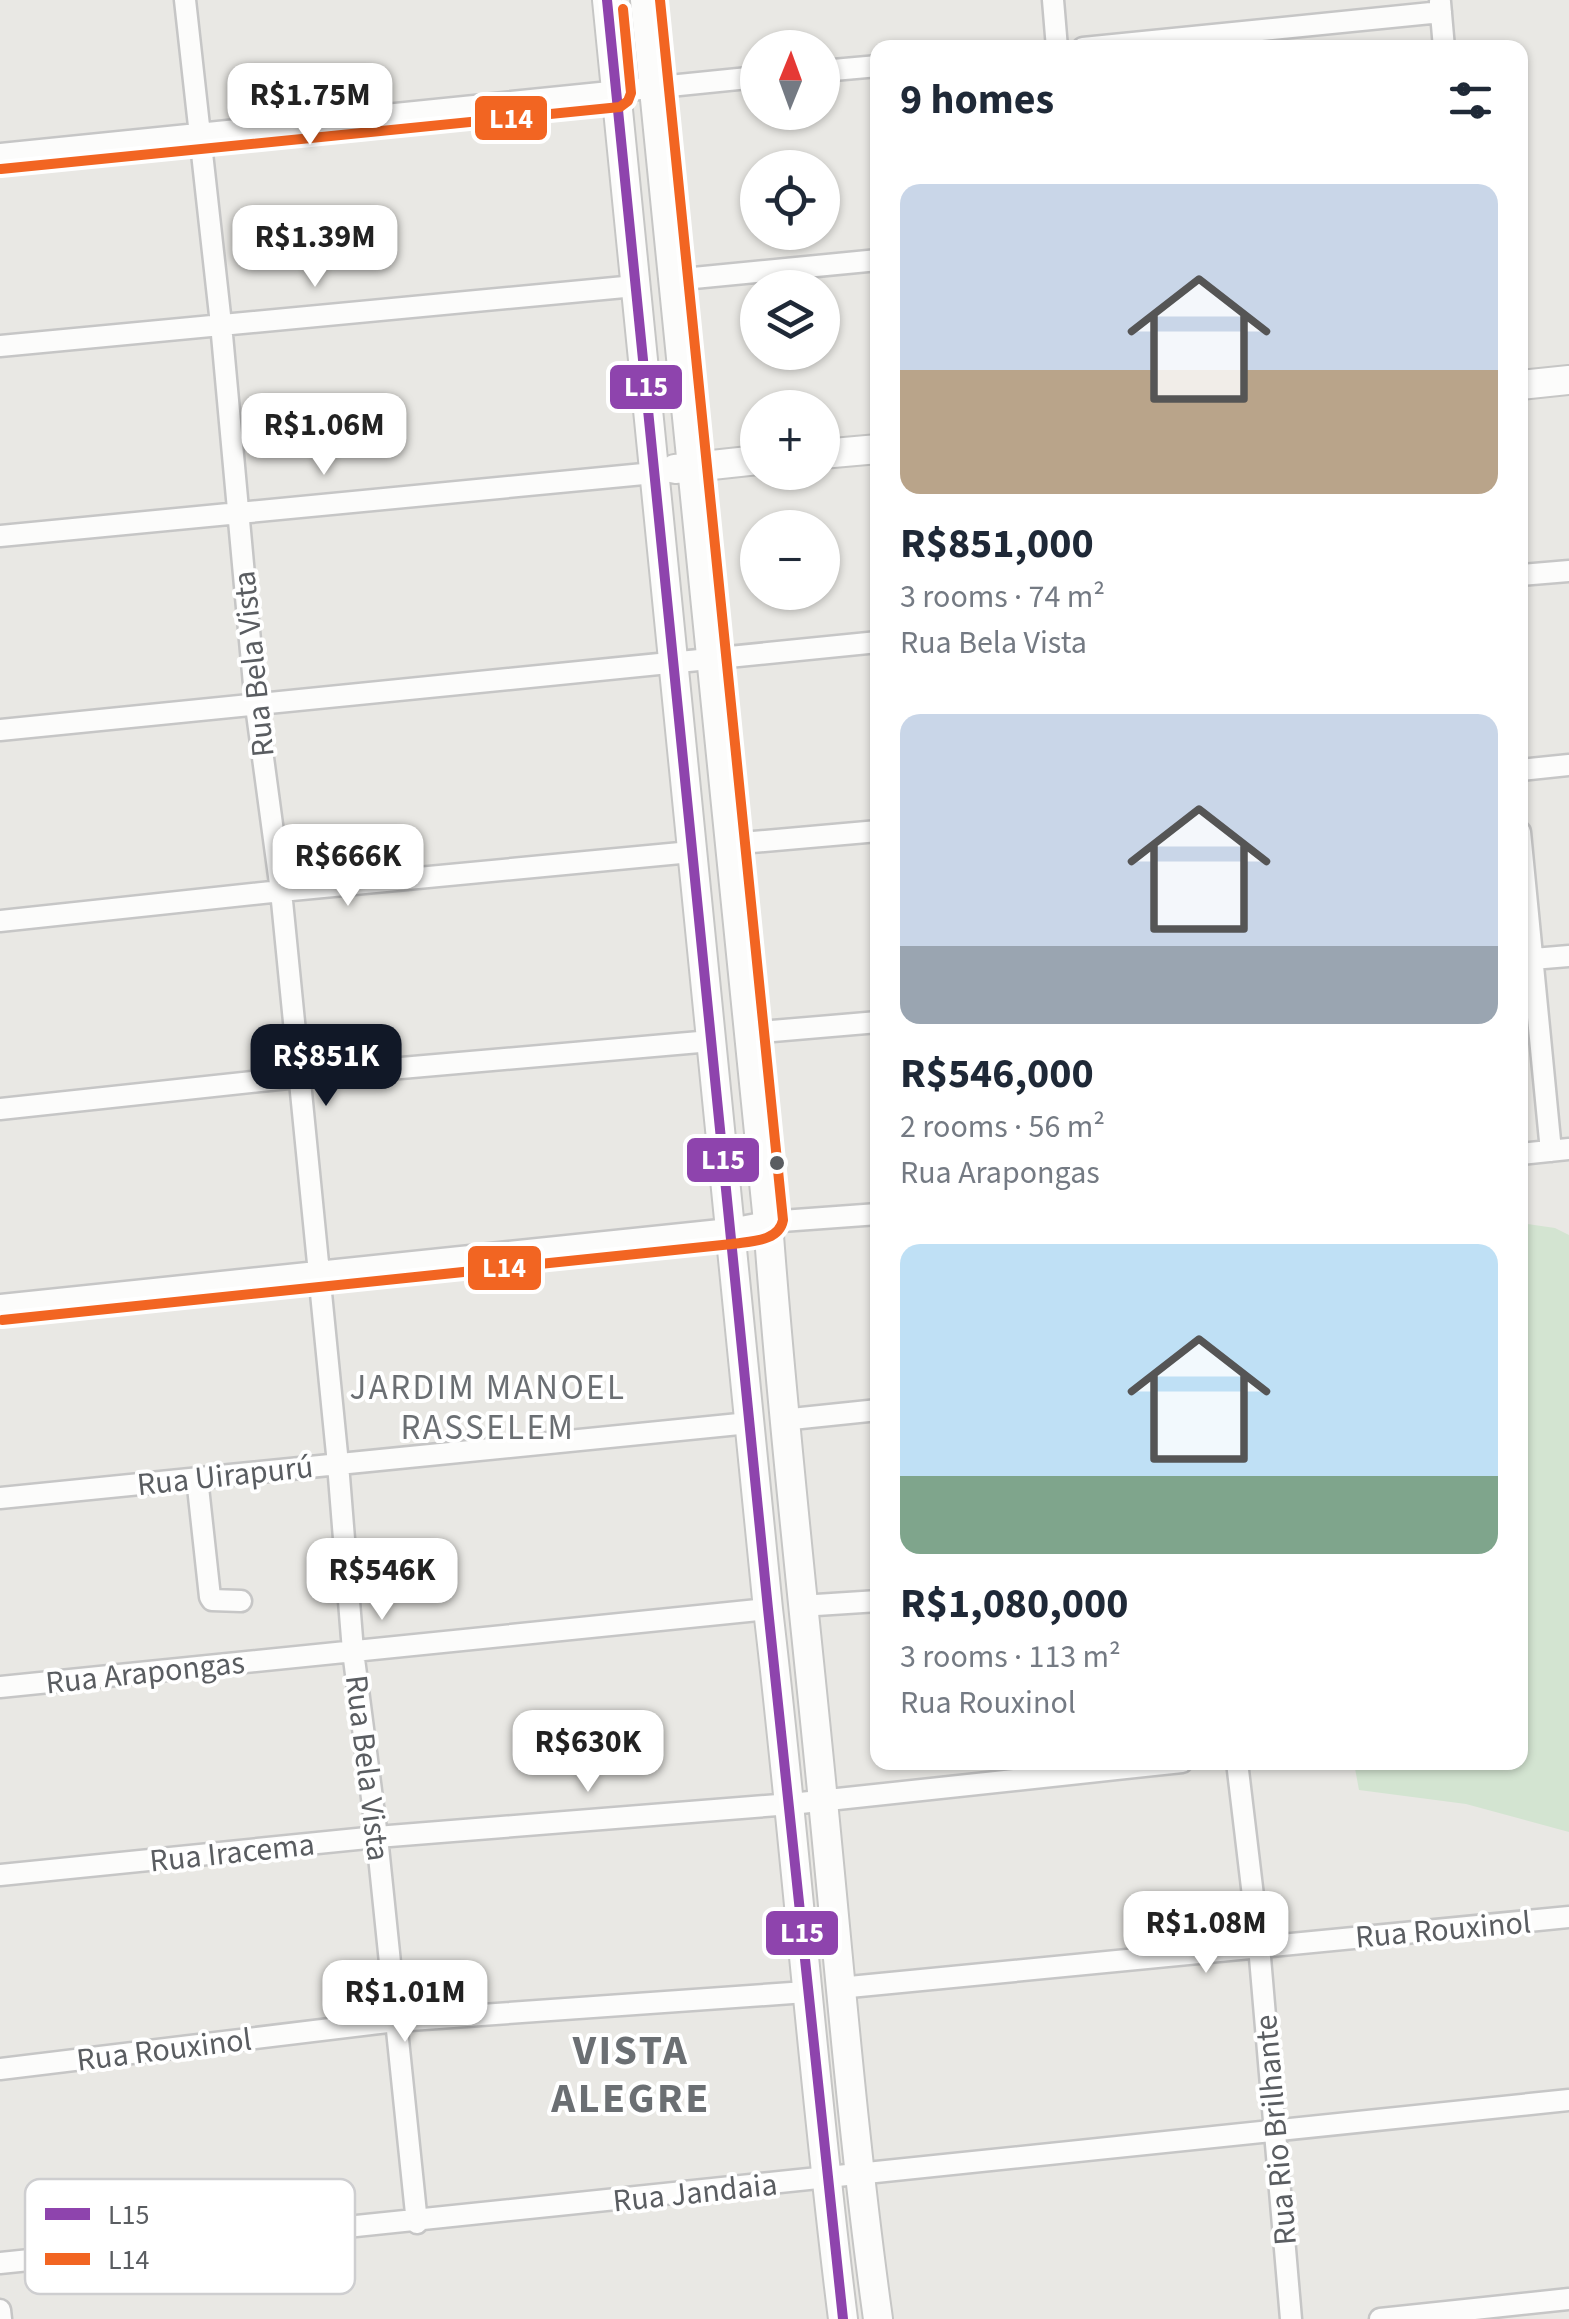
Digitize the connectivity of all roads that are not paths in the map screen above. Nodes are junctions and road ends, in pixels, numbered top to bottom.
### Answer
1 (185, 0) edge
2 (607, 0) edge
3 (645, 0) edge
4 (1052, 0) edge
5 (1440, 6) edge
6 (1056, 40) edge
7 (1151, 40) edge
8 (1443, 40) edge
9 (870, 67) edge
10 (840, 69) edge
11 (740, 78) edge
12 (654, 86) junction
13 (616, 94) junction
14 (200, 134) junction
15 (0, 154) edge
16 (870, 261) edge
17 (673, 280) junction
18 (636, 286) junction
19 (222, 324) junction
20 (0, 346) edge
21 (1569, 380) edge
22 (1528, 384) edge
23 (870, 450) edge
24 (840, 452) edge
25 (740, 462) edge
26 (692, 466) junction
27 (654, 473) junction
28 (237, 512) junction
29 (0, 536) edge
30 (1569, 571) edge
31 (1528, 574) edge
32 (870, 643) edge
33 (711, 656) junction
34 (673, 664) junction
35 (256, 706) junction
36 (0, 730) edge
37 (1569, 765) edge
38 (1528, 769) edge
39 (870, 832) edge
40 (730, 844) junction
41 (691, 852) junction
42 (281, 890) junction
43 (0, 921) edge
44 (1569, 956) edge
45 (1528, 960) edge
46 (1528, 971) edge
47 (870, 1023) edge
48 (749, 1033) junction
49 (711, 1041) junction
50 (298, 1077) junction
51 (0, 1109) edge
52 (1560, 1150) edge
53 (1528, 1153) edge
54 (870, 1215) edge
55 (768, 1222) junction
56 (730, 1229) junction
57 (318, 1272) junction
58 (0, 1305) edge
59 (870, 1411) edge
60 (782, 1420) junction
61 (749, 1423) junction
62 (338, 1464) junction
63 (197, 1478) junction
64 (0, 1498) edge
65 (241, 1601) dead end
66 (870, 1601) edge
67 (801, 1606) junction
68 (768, 1610) junction
69 (354, 1651) junction
70 (0, 1687) edge
71 (1106, 1770) edge
72 (1237, 1770) edge
73 (823, 1800) junction
74 (791, 1804) junction
75 (378, 1837) junction
76 (0, 1875) edge
77 (1569, 1918) edge
78 (1259, 1946) junction
79 (839, 1988) junction
80 (806, 1992) junction
81 (396, 2020) junction
82 (0, 2070) edge
83 (1569, 2100) edge
84 (1274, 2128) junction
85 (858, 2174) junction
86 (825, 2178) junction
87 (417, 2223) junction
88 (355, 2229) edge
89 (25, 2262) edge
90 (0, 2264) edge
91 (1569, 2299) edge
92 (0, 2310) edge
93 (1, 2319) edge
94 (843, 2319) edge
95 (878, 2319) edge
96 (1291, 2319) edge
97 (1380, 2319) edge

1 - 14 street, Rua Bela Vista
2 - 13 main road
3 - 12 main road
4 - 6 street
5 - 7 street
5 - 8 street
9 - 10 street
11 - 12 street
12 - 13 street
12 - 17 main road
13 - 14 street
13 - 18 main road
14 - 15 street
14 - 19 street, Rua Bela Vista
16 - 17 street
17 - 26 main road
18 - 19 street
18 - 27 main road
19 - 20 street
19 - 28 street, Rua Bela Vista
21 - 22 main road
23 - 24 main road
25 - 26 main road
26 - 27 main road
26 - 33 main road
27 - 28 street
27 - 34 main road
28 - 29 street
28 - 35 street, Rua Bela Vista
30 - 31 street
32 - 33 street
33 - 34 street
33 - 40 main road
34 - 35 street
34 - 41 main road
35 - 36 street
35 - 42 street, Rua Bela Vista
37 - 38 street
39 - 40 street
40 - 48 main road
41 - 42 street
41 - 49 main road
42 - 43 street
42 - 50 street, Rua Bela Vista
44 - 45 street
46 - 52 street
47 - 48 street
48 - 55 main road
49 - 50 street
49 - 56 main road
50 - 51 street
50 - 57 street, Rua Bela Vista
52 - 53 street
54 - 55 street
55 - 56 street
55 - 60 main road
56 - 57 street
56 - 61 main road
57 - 58 street
57 - 62 street, Rua Bela Vista
59 - 60 street
60 - 67 main road
61 - 62 street, Rua Uirapurú
61 - 68 main road
62 - 63 street, Rua Uirapurú
62 - 69 street, Rua Bela Vista
63 - 64 street, Rua Uirapurú
63 - 65 street
66 - 67 street
67 - 73 main road
68 - 69 street, Rua Arapongas
68 - 74 main road
69 - 70 street, Rua Arapongas
69 - 75 street, Rua Bela Vista
71 - 73 street, Rua Iracema
72 - 78 street, Rua Rio Brilhante
73 - 74 street, Rua Iracema
73 - 79 main road
74 - 75 street, Rua Iracema
74 - 80 main road
75 - 76 street, Rua Iracema
75 - 81 street, Rua Bela Vista
77 - 78 street, Rua Rouxinol
78 - 79 street, Rua Rouxinol
78 - 84 street, Rua Rio Brilhante
79 - 85 main road
80 - 81 street, Rua Rouxinol
80 - 86 main road
81 - 82 street, Rua Rouxinol
81 - 87 street, Rua Bela Vista
83 - 84 street, Rua Jandaia
84 - 85 street, Rua Jandaia
84 - 96 street, Rua Rio Brilhante
85 - 86 street, Rua Jandaia
85 - 95 main road
86 - 87 street, Rua Jandaia
86 - 94 main road
87 - 88 street, Rua Jandaia
89 - 90 street, Rua Jandaia
91 - 97 street
92 - 93 street

